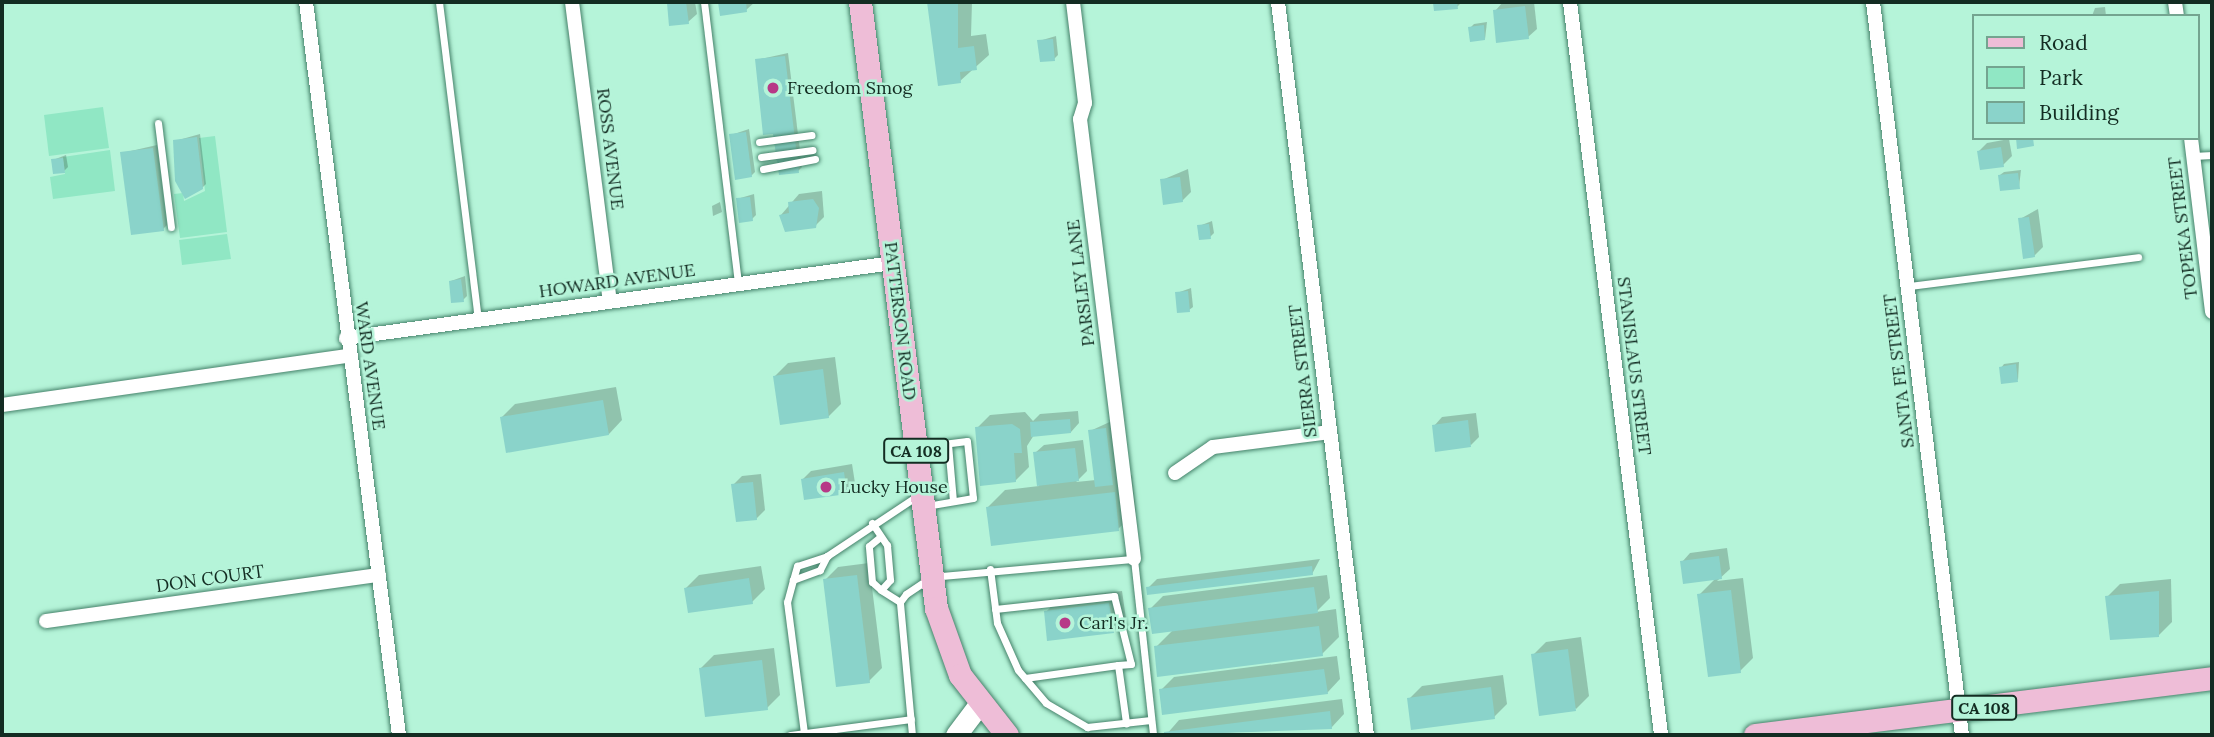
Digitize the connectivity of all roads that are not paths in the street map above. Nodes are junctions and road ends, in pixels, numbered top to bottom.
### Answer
1 (306, 2) edge
2 (439, 2) edge
3 (572, 2) edge
4 (704, 2) edge
5 (860, 2) edge
6 (1073, 2) edge
7 (1278, 2) edge
8 (1570, 2) edge
9 (1873, 2) edge
10 (158, 122) dead end
11 (812, 135) dead end
12 (2191, 140) edge
13 (759, 142) dead end
14 (813, 149) dead end
15 (2212, 155) edge
16 (2193, 156) junction
17 (761, 157) dead end
18 (815, 159) dead end
19 (763, 169) dead end
20 (170, 227) dead end
21 (2138, 257) dead end
22 (893, 263) junction
23 (738, 284) junction
24 (1909, 286) junction
25 (610, 302) junction
26 (2212, 313) edge
27 (478, 320) junction
28 (346, 338) junction
29 (348, 356) junction
30 (2, 405) edge
31 (1330, 432) junction
32 (948, 443) junction
33 (915, 448) junction
34 (1175, 473) dead end
35 (921, 500) junction
36 (953, 501) junction
37 (872, 523) junction
38 (879, 538) junction
39 (827, 556) junction
40 (1134, 559) junction
41 (990, 569) junction
42 (379, 575) junction
43 (931, 577) junction
44 (793, 580) junction
45 (881, 590) junction
46 (900, 602) junction
47 (995, 609) junction
48 (46, 621) dead end
49 (1118, 665) junction
50 (1025, 678) junction
51 (2212, 678) edge
52 (979, 704) junction
53 (1959, 711) junction
54 (911, 719) junction
55 (1151, 720) junction
56 (1126, 723) junction
57 (804, 733) junction
58 (1003, 734) edge
59 (399, 735) edge
60 (790, 735) edge
61 (912, 735) edge
62 (956, 735) edge
63 (1153, 735) edge
64 (1367, 735) edge
65 (1661, 735) edge
66 (1755, 735) edge
67 (1962, 735) edge

1 - 28 street, WARD AVENUE
2 - 27 lane
3 - 25 street, ROSS AVENUE
4 - 23 lane
5 - 22 main road, PATTERSON ROAD / CA 108
6 - 40 street, PARSLEY LANE
7 - 31 street, SIERRA STREET
8 - 65 street, STANISLAUS STREET
9 - 24 street, SANTA FE STREET
10 - 20 lane
11 - 13 lane
12 - 16 street, TOPEKA STREET
14 - 17 lane
15 - 16 lane
16 - 26 street, TOPEKA STREET
18 - 19 lane
21 - 24 lane
22 - 23 street, HOWARD AVENUE
22 - 33 main road, PATTERSON ROAD / CA 108
23 - 25 street, HOWARD AVENUE
24 - 53 street, SANTA FE STREET
25 - 27 street, HOWARD AVENUE
27 - 28 street, HOWARD AVENUE
28 - 29 street, WARD AVENUE
29 - 30 street
29 - 42 street, WARD AVENUE
31 - 34 street
31 - 64 street, SIERRA STREET
32 - 33 lane
32 - 36 lane
32 - 36 lane
33 - 35 main road, PATTERSON ROAD / CA 108
35 - 36 lane
35 - 37 lane
35 - 43 main road, PATTERSON ROAD / CA 108
37 - 38 lane
37 - 39 lane
38 - 45 lane
38 - 45 lane
39 - 44 lane
39 - 44 lane
40 - 41 lane
40 - 55 lane
41 - 43 lane
41 - 47 lane
42 - 48 street, DON COURT
42 - 59 street, WARD AVENUE
43 - 46 lane
43 - 52 main road, PATTERSON ROAD / CA 108
44 - 57 lane
45 - 46 lane
46 - 54 lane
47 - 49 lane
47 - 50 lane
49 - 50 lane
49 - 56 lane
50 - 56 lane
51 - 53 main road, CA 108
52 - 58 main road, CA 108
52 - 62 main road
53 - 66 main road, CA 108
53 - 67 street, SANTA FE STREET
54 - 57 lane
54 - 61 lane
55 - 56 lane
55 - 63 lane
57 - 60 lane

